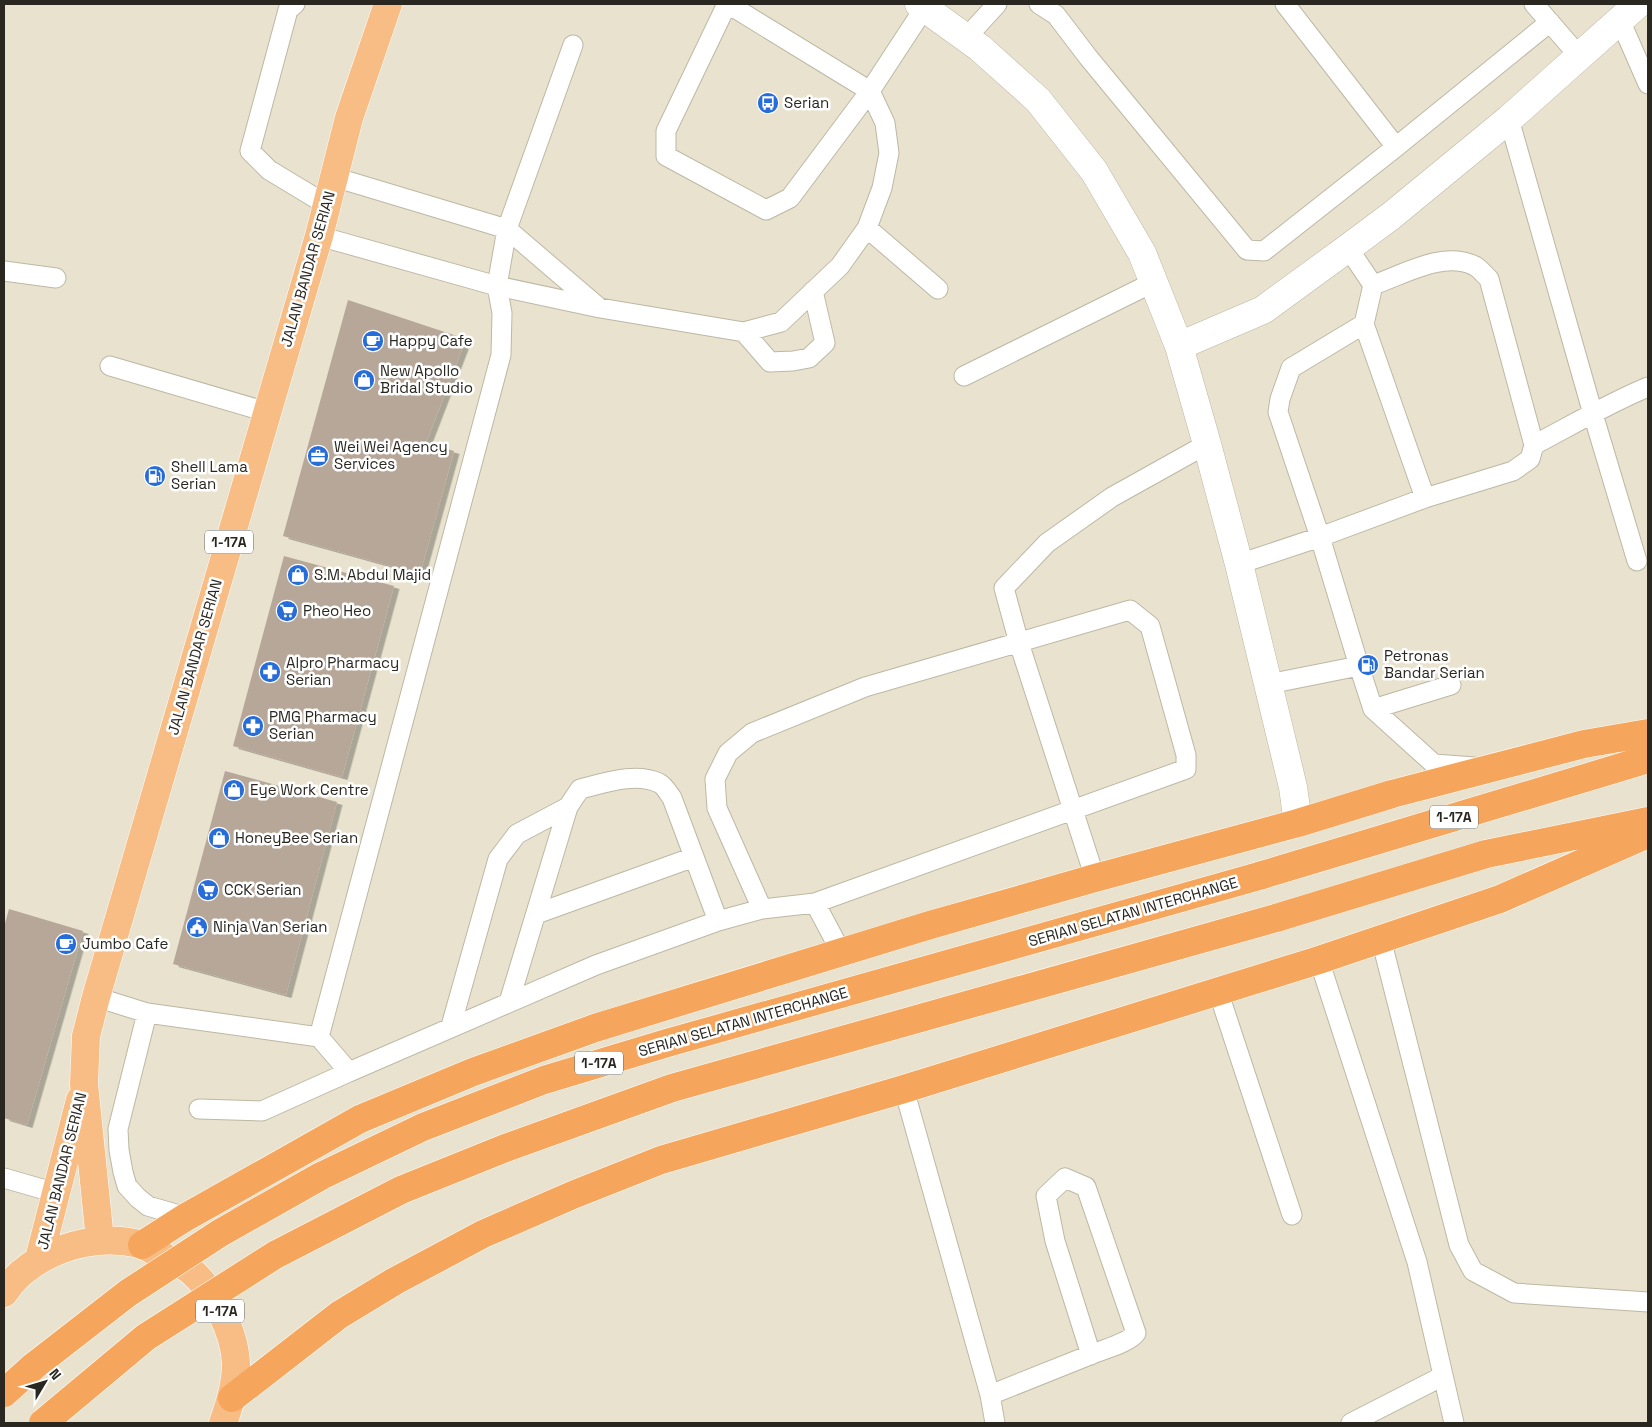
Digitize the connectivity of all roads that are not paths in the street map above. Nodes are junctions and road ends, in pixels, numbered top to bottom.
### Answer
1 (295, 4) edge
2 (388, 4) edge
3 (728, 4) edge
4 (997, 4) edge
5 (1039, 4) edge
6 (1285, 4) edge
7 (1534, 4) edge
8 (922, 5) edge
9 (1629, 12) edge
10 (1550, 22) junction
11 (966, 38) junction
12 (573, 45) dead end
13 (1579, 56) junction
14 (1644, 61) edge
15 (1648, 84) edge
16 (870, 91) junction
17 (1509, 119) junction
18 (1396, 147) junction
19 (334, 177) junction
20 (327, 205) junction
21 (868, 228) junction
22 (506, 229) junction
23 (319, 236) junction
24 (1348, 248) junction
25 (4, 271) edge
26 (56, 278) dead end
27 (1154, 282) junction
28 (1373, 285) junction
29 (497, 286) junction
30 (938, 289) dead end
31 (813, 291) junction
32 (600, 308) junction
33 (1364, 324) junction
34 (744, 332) junction
35 (1179, 346) junction
36 (110, 366) dead end
37 (964, 376) dead end
38 (1648, 387) edge
39 (267, 412) junction
40 (1593, 414) junction
41 (1207, 444) junction
42 (1534, 445) junction
43 (1425, 498) junction
44 (1320, 537) junction
45 (1637, 561) dead end
46 (1240, 564) junction
47 (1019, 643) junction
48 (1359, 666) junction
49 (1268, 684) junction
50 (1451, 685) dead end
51 (1373, 709) junction
52 (1648, 733) edge
53 (1648, 759) edge
54 (1490, 769) junction
55 (568, 807) junction
56 (1072, 810) junction
57 (1648, 821) edge
58 (1298, 824) junction
59 (1648, 834) edge
60 (694, 857) junction
61 (1094, 878) junction
62 (815, 903) junction
63 (762, 909) junction
64 (536, 914) junction
65 (718, 921) junction
66 (1381, 939) junction
67 (841, 952) junction
68 (1319, 960) junction
69 (1218, 991) junction
70 (96, 997) junction
71 (509, 1002) junction
72 (147, 1013) junction
73 (451, 1026) junction
74 (319, 1037) junction
75 (349, 1072) junction
76 (84, 1084) junction
77 (904, 1089) junction
78 (199, 1109) dead end
79 (4, 1178) edge
80 (56, 1193) junction
81 (1292, 1216) dead end
82 (186, 1217) junction
83 (100, 1240) junction
84 (142, 1245) junction
85 (39, 1259) junction
86 (4, 1293) edge
87 (1648, 1302) edge
88 (1091, 1354) junction
89 (1443, 1376) junction
90 (4, 1393) edge
91 (990, 1396) junction
92 (232, 1398) junction
93 (43, 1423) edge
94 (223, 1423) edge
95 (995, 1423) edge
96 (1351, 1423) edge
97 (1454, 1423) edge

1 - 20 lane
2 - 19 main road, JALAN BANDAR SERIAN / 1-17A
3 - 16 lane
3 - 16 lane
4 - 11 lane
5 - 18 lane
6 - 18 lane
7 - 10 lane
8 - 11 street
8 - 16 lane
9 - 13 street
9 - 14 lane
10 - 13 lane
10 - 18 lane
11 - 27 street
12 - 22 lane
13 - 17 street
14 - 15 lane
16 - 21 lane
17 - 24 street
17 - 40 lane
19 - 20 main road, JALAN BANDAR SERIAN / 1-17A
19 - 22 lane
20 - 23 main road, JALAN BANDAR SERIAN / 1-17A
21 - 30 lane
21 - 31 lane
22 - 29 lane
22 - 32 lane
23 - 29 lane
23 - 39 main road, JALAN BANDAR SERIAN / 1-17A
24 - 28 lane
24 - 35 street
25 - 26 lane
27 - 35 street
27 - 37 lane
28 - 33 lane
28 - 42 lane
29 - 32 lane
29 - 74 lane
31 - 34 lane
31 - 34 lane
32 - 34 lane
33 - 43 lane
33 - 44 lane
35 - 41 street
36 - 39 lane
38 - 40 lane
39 - 70 main road, JALAN BANDAR SERIAN / 1-17A
40 - 42 lane
40 - 45 lane
41 - 46 street
41 - 47 lane
42 - 43 lane
43 - 44 lane
44 - 46 lane
44 - 48 lane
46 - 49 street
47 - 56 lane
47 - 56 lane
47 - 63 lane
48 - 49 lane
48 - 51 lane
49 - 58 street
50 - 51 lane
51 - 54 lane
52 - 54 highway
53 - 90 highway, SERIAN SELATAN INTERCHANGE / 1-17A, bridge
54 - 58 highway
55 - 60 lane
55 - 64 lane
55 - 73 lane
56 - 61 lane
56 - 62 lane
57 - 93 highway, 1-17A, bridge
58 - 61 highway
59 - 66 highway
60 - 64 lane
60 - 65 lane
61 - 67 highway
62 - 63 lane
62 - 67 lane
63 - 65 lane
64 - 71 lane
65 - 71 lane
66 - 68 highway
66 - 87 lane
67 - 82 highway
68 - 69 highway
68 - 89 lane
69 - 77 highway
69 - 81 lane
70 - 72 lane
70 - 76 main road, JALAN BANDAR SERIAN / 1-17A
71 - 73 lane
72 - 74 lane
72 - 82 lane
73 - 75 lane
74 - 75 lane
75 - 78 lane
76 - 80 main road, JALAN BANDAR SERIAN / 1-17A
76 - 83 main road, JALAN BANDAR SERIAN / 1-17A
77 - 91 lane
77 - 92 highway
79 - 80 lane
80 - 85 main road, JALAN BANDAR SERIAN / 1-17A
82 - 84 highway
83 - 84 main road, 1-17A
83 - 85 main road, 1-17A
84 - 92 main road, 1-17A
85 - 86 main road, 1-17A
88 - 88 lane
88 - 91 lane
89 - 96 lane
89 - 97 lane
91 - 95 lane
92 - 94 main road, 1-17A

